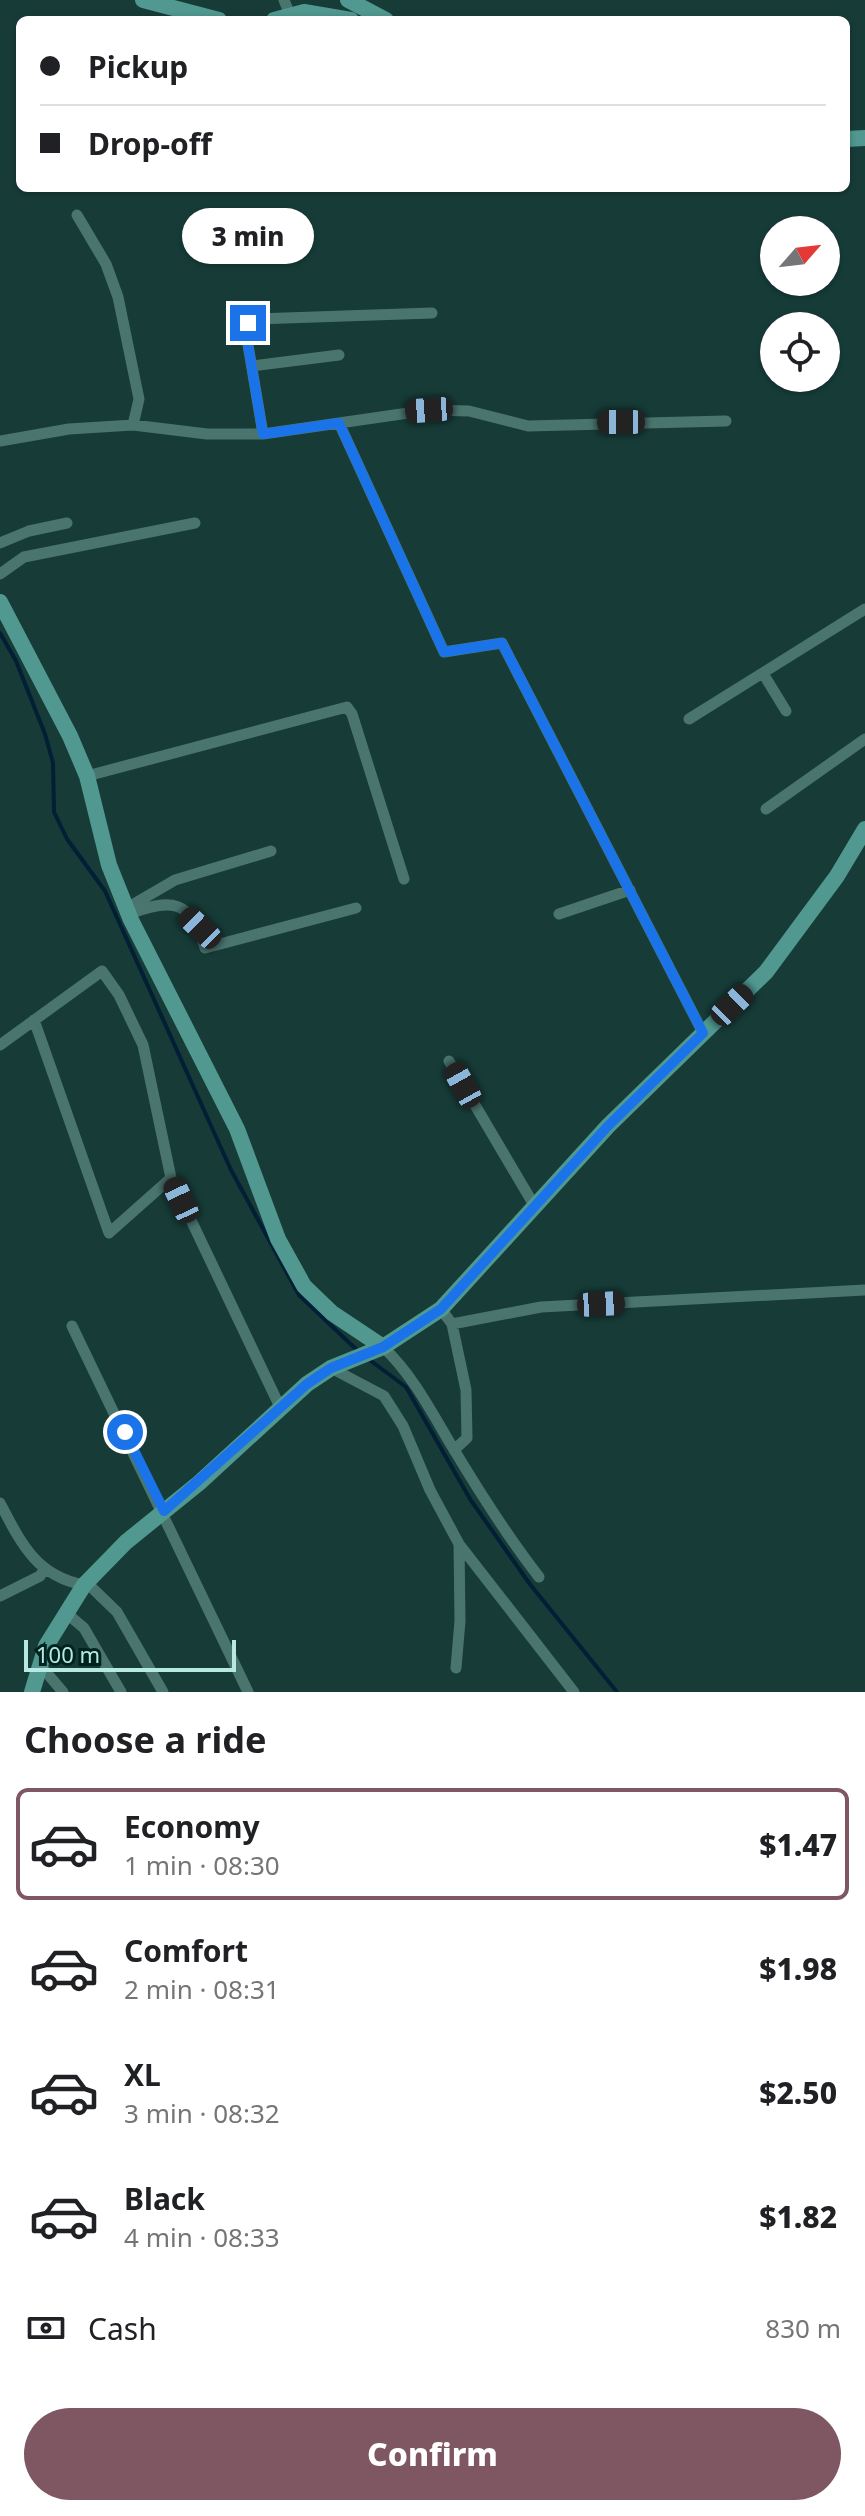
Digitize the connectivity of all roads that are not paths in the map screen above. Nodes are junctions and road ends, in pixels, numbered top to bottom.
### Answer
1 (143, 0) edge
2 (347, 0) edge
3 (283, 12) edge
4 (204, 16) edge
5 (328, 16) edge
6 (378, 16) edge
7 (77, 215) dead end
8 (432, 313) dead end
9 (339, 355) dead end
10 (252, 366) junction
11 (726, 421) dead end
12 (339, 423) junction
13 (133, 425) junction
14 (263, 434) junction
15 (0, 441) edge
16 (67, 523) dead end
17 (195, 523) dead end
18 (0, 543) edge
19 (0, 574) edge
20 (0, 602) edge
21 (865, 609) edge
22 (764, 675) junction
23 (786, 711) dead end
24 (689, 719) dead end
25 (865, 739) edge
26 (87, 776) junction
27 (766, 809) dead end
28 (865, 829) edge
29 (271, 851) dead end
30 (404, 879) dead end
31 (630, 890) junction
32 (356, 908) dead end
33 (128, 911) junction
34 (559, 914) dead end
35 (34, 1020) junction
36 (703, 1033) junction
37 (0, 1045) edge
38 (449, 1061) dead end
39 (171, 1178) junction
40 (534, 1205) junction
41 (865, 1290) edge
42 (441, 1309) junction
43 (452, 1324) junction
44 (72, 1326) dead end
45 (383, 1347) junction
46 (331, 1368) junction
47 (280, 1407) junction
48 (454, 1450) junction
49 (0, 1503) edge
50 (164, 1511) junction
51 (459, 1544) junction
52 (45, 1568) junction
53 (539, 1577) dead end
54 (85, 1584) junction
55 (0, 1596) edge
56 (65, 1612) junction
57 (40, 1665) junction
58 (456, 1668) dead end
59 (32, 1692) edge
60 (63, 1692) edge
61 (121, 1692) edge
62 (163, 1692) edge
63 (248, 1692) edge
64 (574, 1692) edge

1 - 4 main road
2 - 6 main road
3 - 5 main road
7 - 13 street
8 - 10 street
9 - 10 street
10 - 14 street
11 - 12 street
12 - 14 street
12 - 31 street
13 - 14 street
13 - 15 street
16 - 18 street
17 - 19 street
20 - 26 main road
21 - 22 street
22 - 23 street
22 - 24 street
25 - 27 street
26 - 30 street
26 - 33 main road
28 - 36 main road
29 - 33 street
31 - 34 street
31 - 36 street
32 - 33 street
33 - 45 main road
35 - 37 street
35 - 39 street
35 - 39 street
36 - 40 main road
38 - 40 street
39 - 47 street
40 - 42 main road
41 - 43 street
42 - 43 street
42 - 45 main road
43 - 48 street
44 - 50 street
45 - 46 main road
45 - 48 street
46 - 47 main road
46 - 51 street
47 - 50 main road
48 - 53 street
49 - 52 street
50 - 54 main road
50 - 63 street
51 - 58 street
51 - 64 street
52 - 54 street
52 - 55 street
54 - 56 main road
54 - 62 street
56 - 57 main road
56 - 61 street
57 - 59 main road
57 - 60 street

